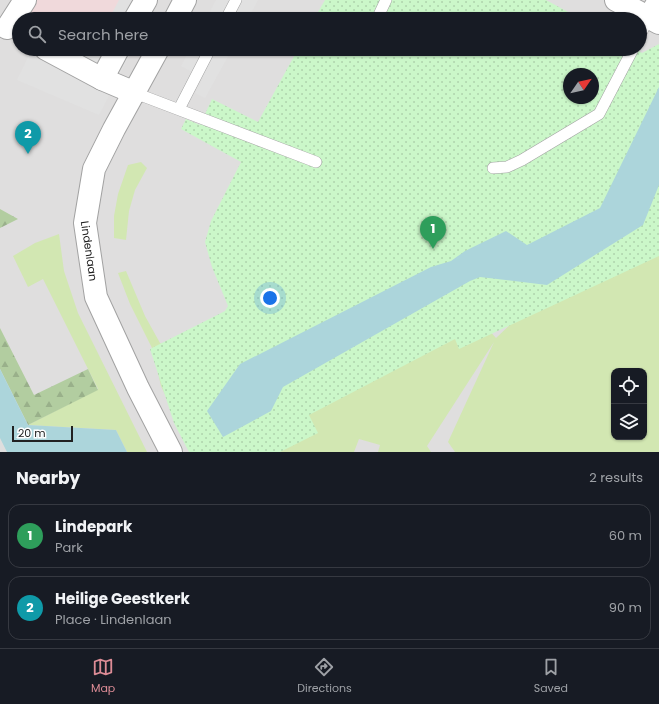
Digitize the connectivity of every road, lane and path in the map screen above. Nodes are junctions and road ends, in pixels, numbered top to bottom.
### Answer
1 (25, 0) edge
2 (146, 0) edge
3 (185, 0) edge
4 (236, 0) edge
5 (386, 0) edge
6 (616, 0) edge
7 (18, 12) edge
8 (139, 12) edge
9 (179, 12) edge
10 (230, 12) edge
11 (380, 12) edge
12 (639, 12) edge
13 (59, 56) edge
14 (114, 56) edge
15 (154, 56) edge
16 (206, 56) edge
17 (629, 56) edge
18 (102, 79) junction
19 (135, 93) junction
20 (179, 109) junction
21 (316, 162) dead end
22 (493, 168) dead end
23 (171, 452) edge

1 - 7 street
2 - 8 street
3 - 9 street
4 - 10 lane
5 - 11 lane
6 - 12 street
13 - 18 street
14 - 18 street
15 - 19 street, Lindenlaan
16 - 20 lane
17 - 22 lane
18 - 19 street
19 - 20 lane
19 - 23 street, Lindenlaan
20 - 21 lane

